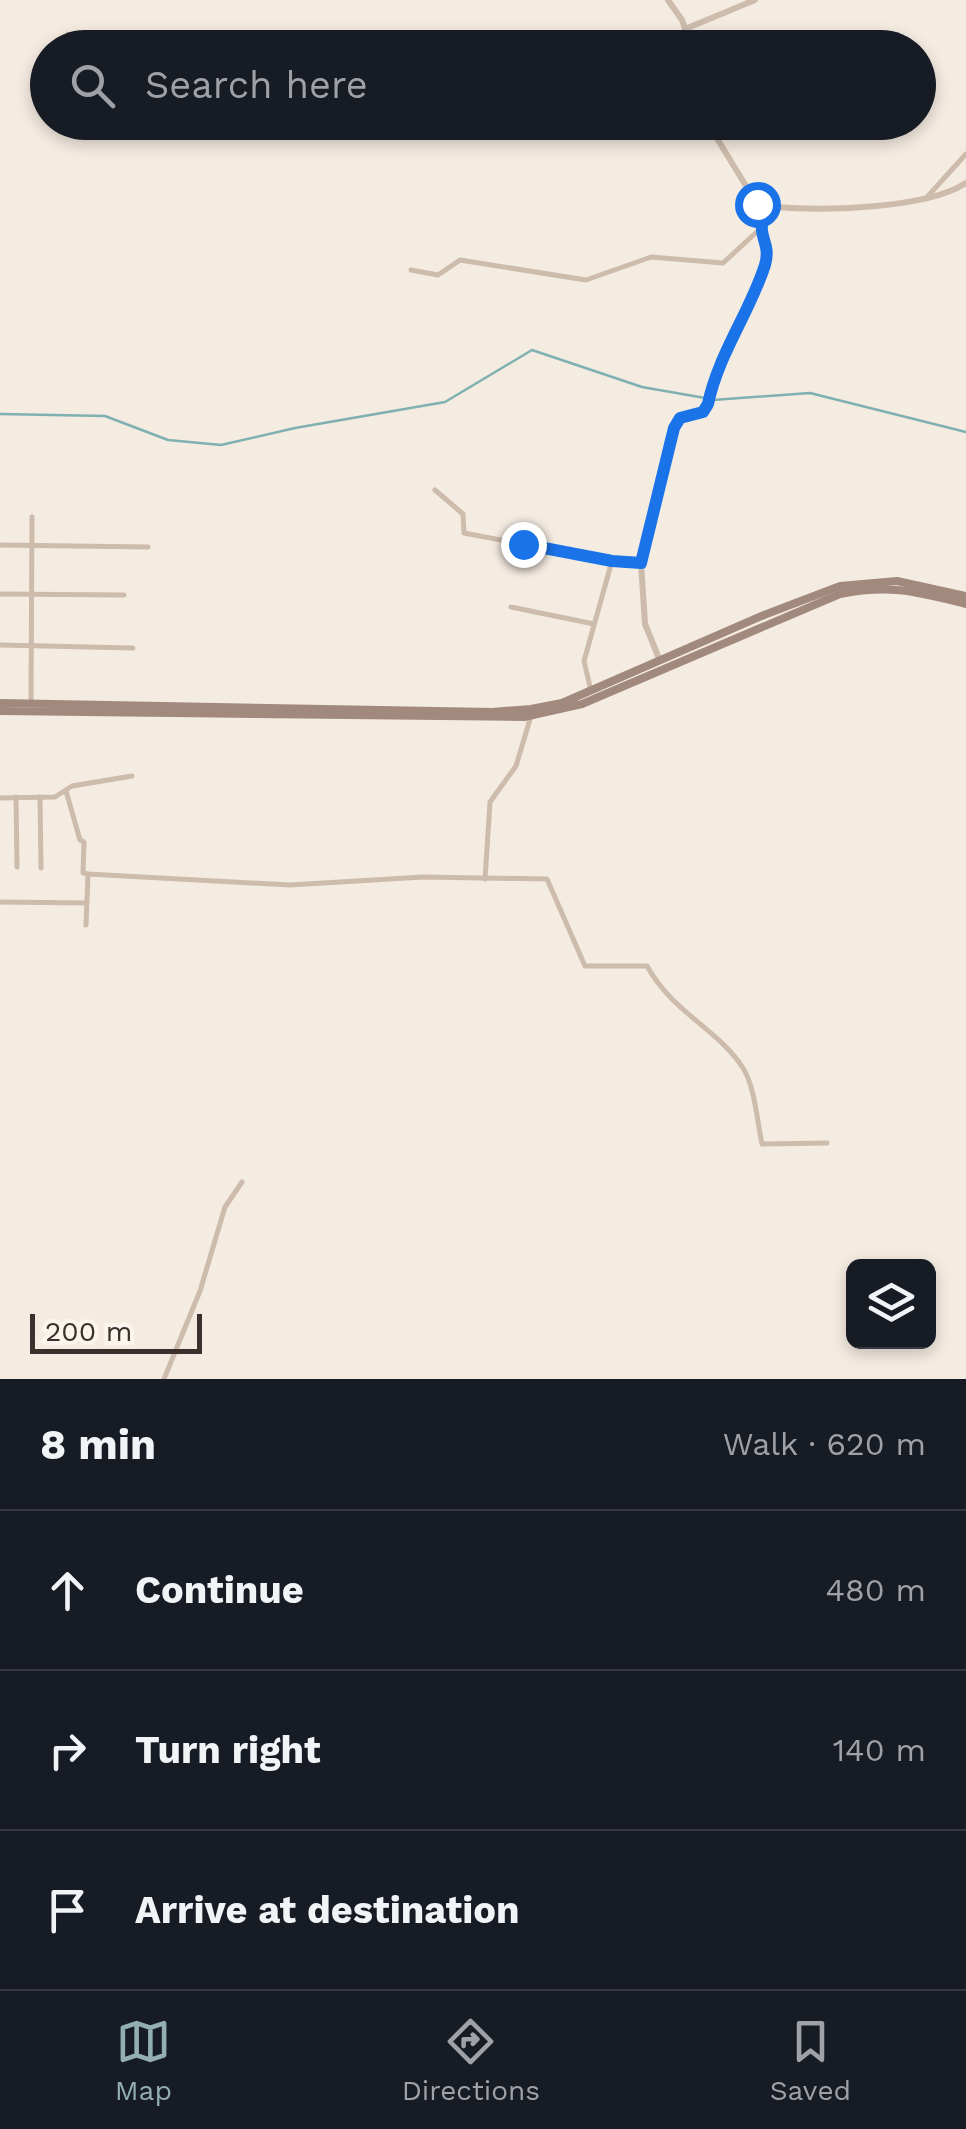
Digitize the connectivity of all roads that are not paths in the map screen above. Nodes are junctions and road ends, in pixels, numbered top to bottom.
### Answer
1 (668, 0) edge
2 (755, 0) edge
3 (685, 29) joint
4 (720, 140) edge
5 (966, 154) edge
6 (966, 183) edge
7 (928, 196) junction
8 (772, 208) junction
9 (760, 229) junction
10 (412, 270) dead end
11 (434, 490) dead end
12 (32, 517) dead end
13 (0, 545) edge
14 (32, 546) junction
15 (148, 546) dead end
16 (612, 561) junction
17 (641, 563) junction
18 (0, 594) edge
19 (32, 594) junction
20 (124, 594) dead end
21 (966, 596) edge
22 (966, 604) edge
23 (512, 607) dead end
24 (594, 624) junction
25 (0, 645) edge
26 (32, 646) junction
27 (133, 648) dead end
28 (660, 661) junction
29 (591, 692) junction
30 (0, 703) edge
31 (31, 704) junction
32 (0, 712) edge
33 (531, 716) junction
34 (132, 776) dead end
35 (66, 791) junction
36 (40, 797) junction
37 (0, 798) edge
38 (16, 798) junction
39 (18, 867) dead end
40 (41, 868) dead end
41 (88, 874) junction
42 (485, 878) junction
43 (0, 902) edge
44 (87, 903) junction
45 (86, 925) dead end
46 (827, 1143) dead end
47 (242, 1182) dead end
48 (164, 1379) edge

1 - 3 street
2 - 3 street
4 - 8 street
5 - 7 street
6 - 7 street
7 - 8 street
8 - 9 street
9 - 10 street
9 - 17 street
11 - 16 street
12 - 14 street
13 - 14 street
14 - 15 street
14 - 19 street
16 - 17 street
16 - 24 street
17 - 28 street
18 - 19 street
19 - 20 street
19 - 26 street
21 - 28 main road
22 - 33 main road
23 - 24 street
24 - 29 street
25 - 26 street
26 - 27 street
26 - 31 street
28 - 29 main road
29 - 31 main road
30 - 31 main road
32 - 33 main road
33 - 42 street
34 - 35 street
35 - 36 street
35 - 41 street
36 - 38 street
36 - 40 street
37 - 38 street
38 - 39 street
41 - 42 street
41 - 44 street
42 - 46 street
43 - 44 street
44 - 45 street
47 - 48 street

